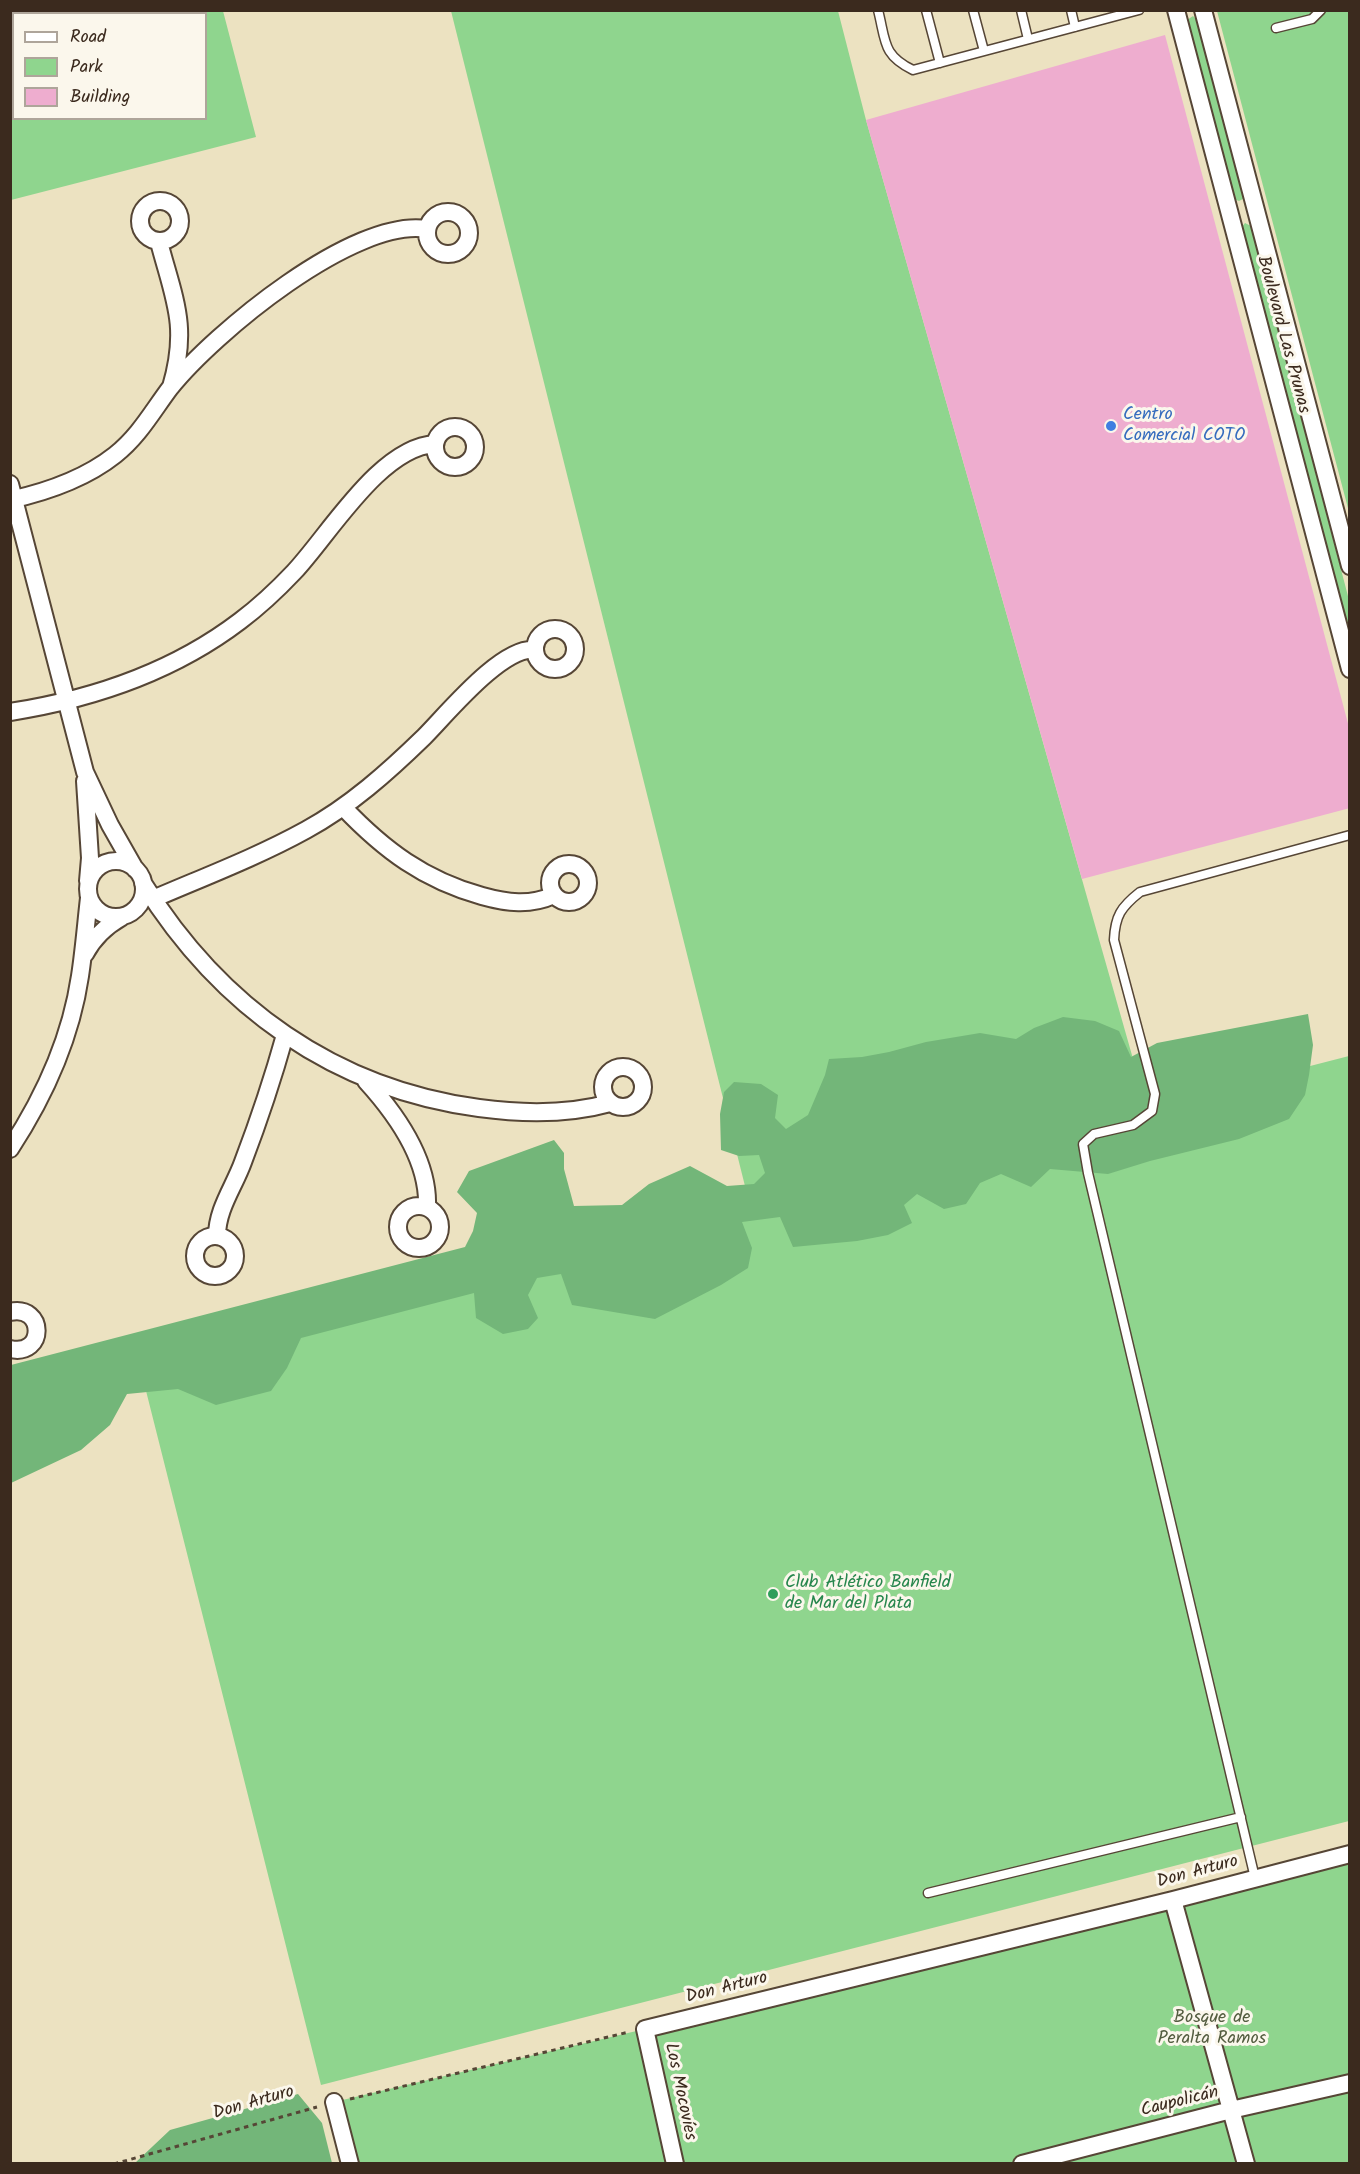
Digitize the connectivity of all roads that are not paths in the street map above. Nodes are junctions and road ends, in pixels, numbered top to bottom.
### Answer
1 (878, 10) edge
2 (926, 10) edge
3 (973, 10) edge
4 (1021, 10) edge
5 (1071, 10) edge
6 (1139, 10) edge
7 (1176, 10) edge
8 (1203, 10) edge
9 (1321, 10) edge
10 (1118, 13) edge
11 (1075, 27) junction
12 (1276, 28) dead end
13 (1028, 39) junction
14 (984, 51) junction
15 (940, 63) junction
16 (1255, 209) junction
17 (1230, 215) junction
18 (427, 229) dead end
19 (159, 242) dead end
20 (170, 388) junction
21 (435, 444) dead end
22 (12, 494) edge
23 (1350, 566) edge
24 (535, 650) dead end
25 (1350, 669) edge
26 (68, 702) junction
27 (10, 712) edge
28 (85, 772) junction
29 (343, 807) junction
30 (1350, 835) edge
31 (139, 876) junction
32 (89, 890) junction
33 (554, 895) dead end
34 (153, 899) junction
35 (126, 915) junction
36 (168, 921) junction
37 (81, 963) junction
38 (285, 1035) junction
39 (363, 1078) junction
40 (610, 1103) dead end
41 (10, 1149) edge
42 (427, 1207) dead end
43 (217, 1236) dead end
44 (10, 1312) edge
45 (10, 1349) edge
46 (1241, 1817) junction
47 (1350, 1854) edge
48 (1255, 1878) junction
49 (928, 1893) dead end
50 (1173, 1900) junction
51 (645, 2029) joint
52 (1350, 2083) edge
53 (334, 2102) road end
54 (1231, 2110) junction
55 (350, 2163) edge
56 (675, 2163) edge
57 (1022, 2163) edge
58 (1246, 2163) edge

1 - 15 lane
2 - 15 lane
3 - 14 lane
4 - 13 lane
5 - 11 lane
6 - 10 lane
7 - 17 street, Boulevard Las Prunas
8 - 16 street, Boulevard Las Prunas
9 - 12 lane
10 - 11 lane
11 - 13 lane
13 - 14 lane
14 - 15 lane
16 - 17 street
16 - 23 street, Boulevard Las Prunas
17 - 25 street, Boulevard Las Prunas
18 - 20 street
19 - 20 street
20 - 22 street
21 - 26 street
22 - 26 street
24 - 29 street
26 - 27 street
26 - 28 street
28 - 31 street
28 - 32 street
29 - 33 street
29 - 34 street
30 - 46 lane
31 - 32 street
31 - 34 street
31 - 35 street
32 - 35 street
32 - 37 street
34 - 36 street
35 - 36 street
35 - 37 street
36 - 38 street
37 - 41 street
38 - 39 street
38 - 43 street
39 - 40 street
39 - 42 street
44 - 45 street
46 - 48 lane
46 - 49 lane
47 - 48 street, Don Arturo
48 - 50 street, Don Arturo
50 - 51 street, Don Arturo
50 - 54 street
51 - 56 street, Los Mocovíes
52 - 54 street, Caupolicán
53 - 55 street
54 - 57 street, Caupolicán
54 - 58 street

